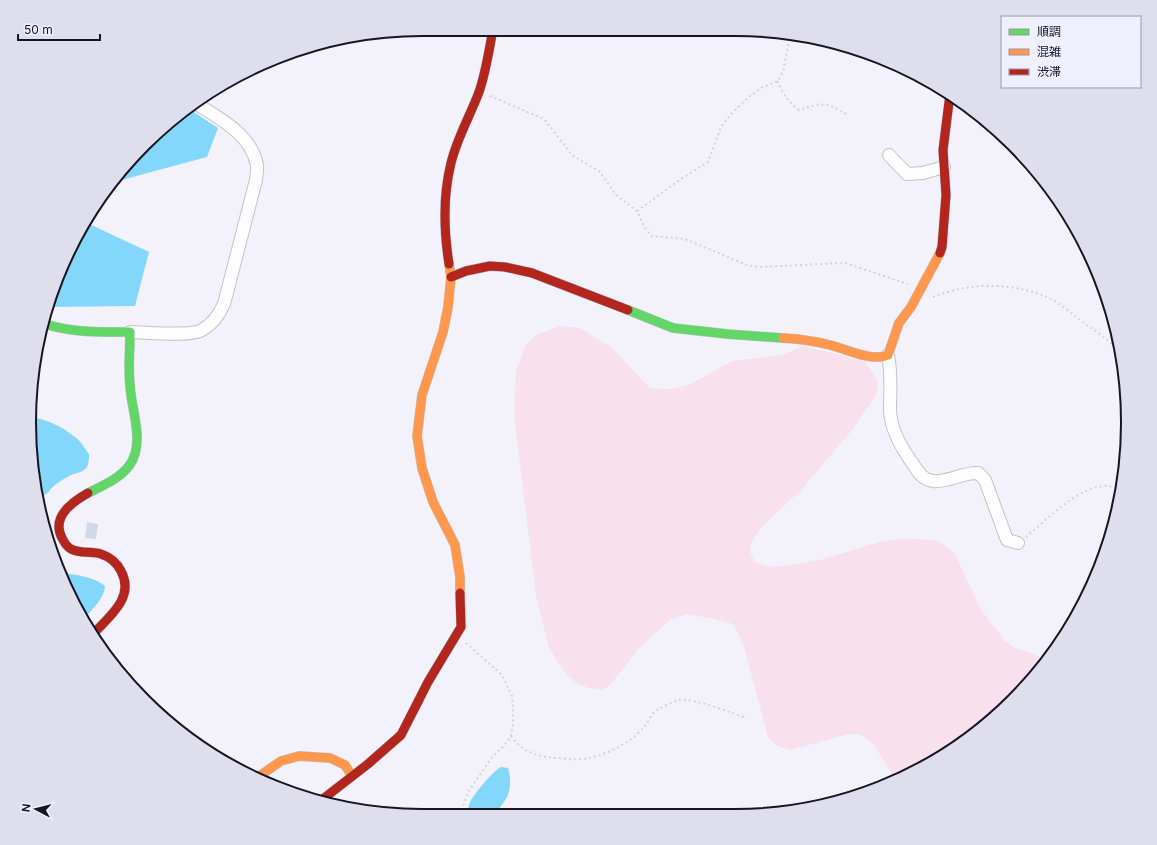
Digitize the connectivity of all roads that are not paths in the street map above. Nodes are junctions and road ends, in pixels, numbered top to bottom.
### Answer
1 (492, 36) edge
2 (949, 101) edge
3 (200, 106) edge
4 (889, 155) dead end
5 (944, 166) junction
6 (451, 277) junction
7 (48, 326) edge
8 (130, 332) junction
9 (888, 355) junction
10 (1018, 543) road end
11 (97, 630) edge
12 (262, 774) edge
13 (352, 776) junction
14 (326, 797) edge

1 - 6 street
2 - 5 street
3 - 8 street
4 - 5 street
5 - 9 street
6 - 9 street
6 - 13 street
7 - 8 street
8 - 11 street
9 - 10 street
12 - 13 street
13 - 14 street

